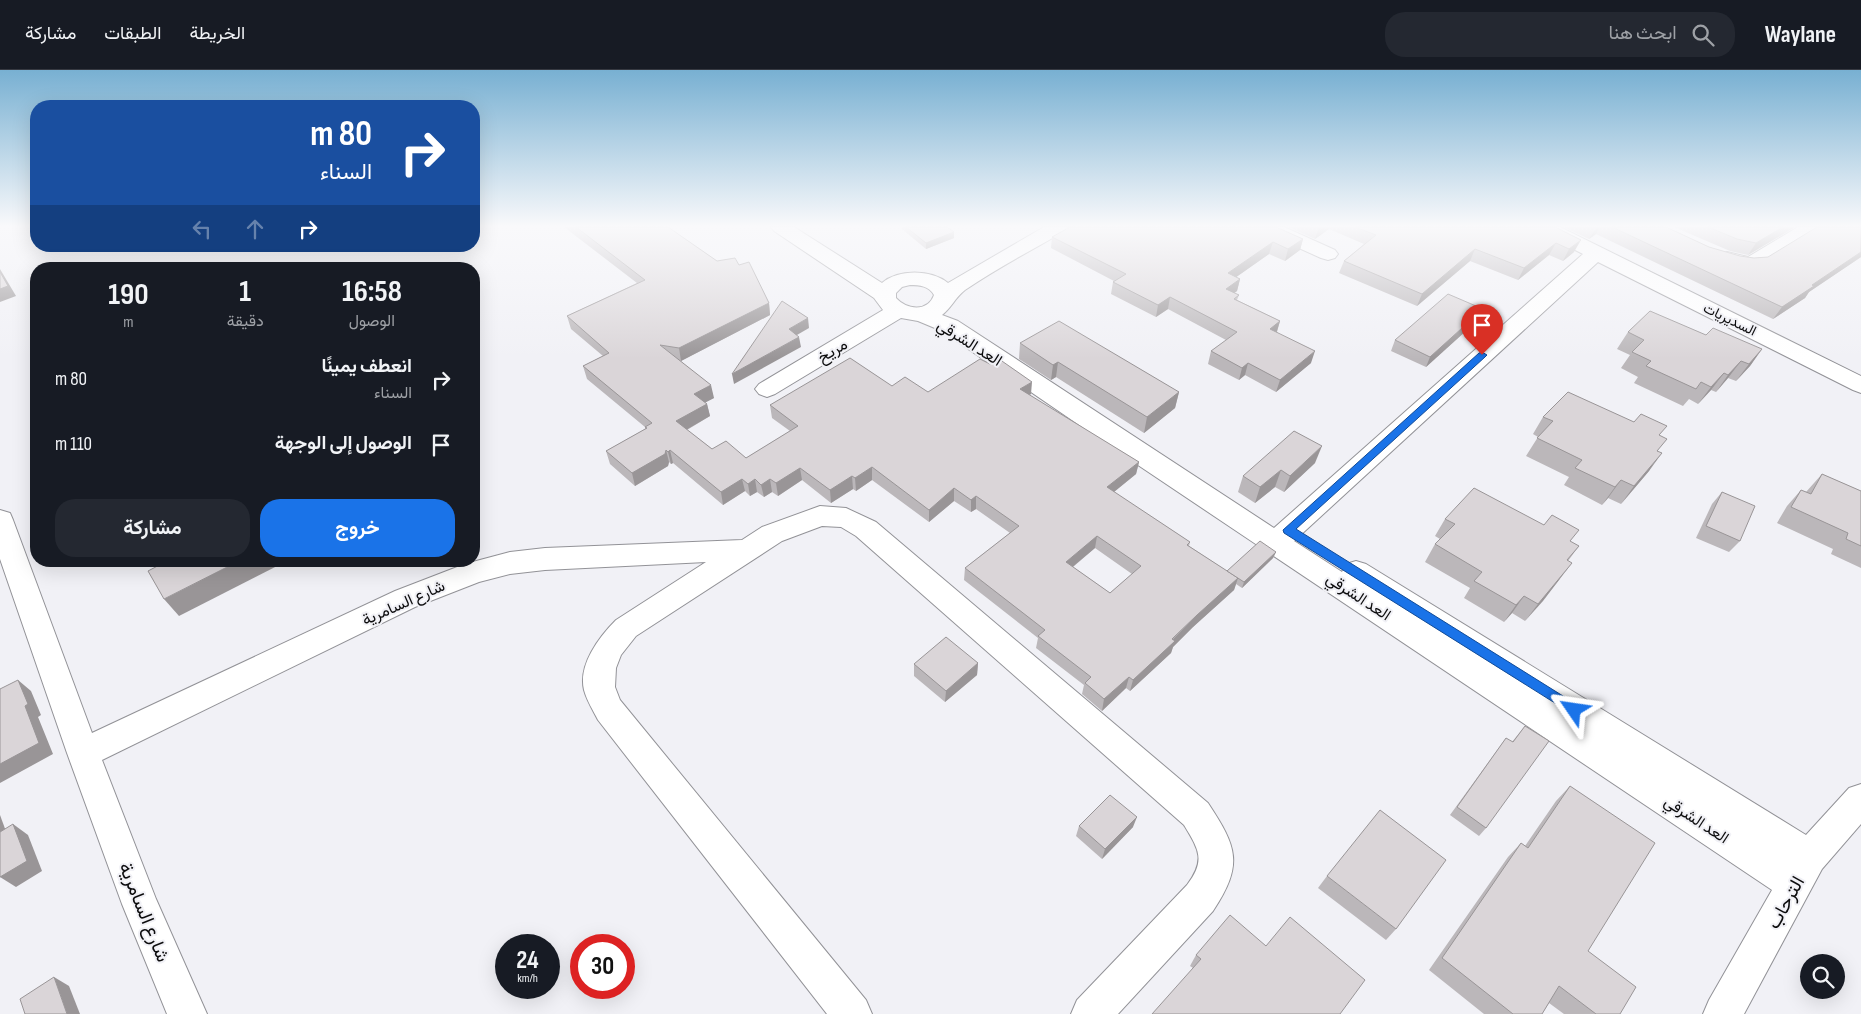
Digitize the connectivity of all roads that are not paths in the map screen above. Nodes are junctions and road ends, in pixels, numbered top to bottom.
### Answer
1 (860, 271) edge
2 (950, 271) edge
3 (981, 271) edge
4 (1575, 271) edge
5 (1634, 271) edge
6 (924, 280) junction
7 (918, 303) junction
8 (1861, 385) edge
9 (767, 389) dead end
10 (0, 520) edge
11 (1282, 536) junction
12 (748, 550) junction
13 (83, 753) junction
14 (1861, 799) edge
15 (1802, 870) junction
16 (187, 1014) edge
17 (852, 1014) edge
18 (1091, 1014) edge
19 (1723, 1014) edge

1 - 7 street, العد الشرقي
2 - 6 street
3 - 7 street, مريخ
4 - 11 street
5 - 8 street, السديريات
6 - 7 street
6 - 7 street
7 - 9 street, مريخ
7 - 11 street, العد الشرقي
10 - 13 street, شارع السامرية
11 - 15 street, العد الشرقي
12 - 13 street, شارع السامرية
12 - 17 street
12 - 18 street
13 - 16 street, شارع السامرية
14 - 15 street, الترحاب
15 - 19 street, الترحاب

